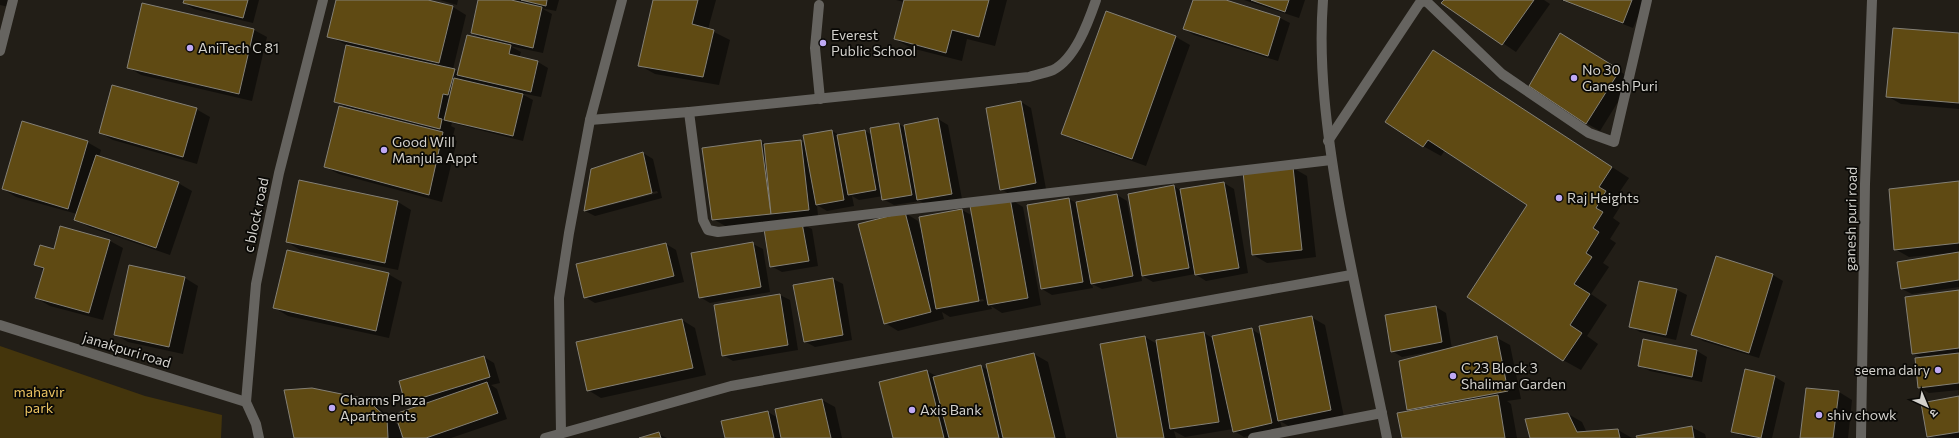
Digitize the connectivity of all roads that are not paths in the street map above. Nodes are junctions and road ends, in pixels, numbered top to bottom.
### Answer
1 (13, 0) edge
2 (323, 0) edge
3 (622, 0) edge
4 (1096, 0) edge
5 (1323, 0) edge
6 (1424, 0) edge
7 (1647, 0) edge
8 (1872, 0) edge
9 (819, 5) dead end
10 (0, 50) edge
11 (820, 98) junction
12 (690, 112) junction
13 (590, 120) junction
14 (1328, 141) junction
15 (1331, 160) junction
16 (1351, 276) junction
17 (0, 325) edge
18 (246, 402) junction
19 (1382, 413) junction
20 (561, 433) junction
21 (259, 438) edge
22 (545, 438) edge
23 (1253, 438) edge
24 (1387, 438) edge
25 (1861, 438) edge

1 - 10 street
2 - 18 street, c block road
3 - 13 street
4 - 11 street
5 - 14 street
6 - 7 street
6 - 14 street
8 - 25 street, ganesh puri road
9 - 11 street
11 - 12 street
12 - 13 street
12 - 15 street
13 - 20 street
14 - 15 street
15 - 16 street
16 - 19 street
16 - 20 street
17 - 18 street, janakpuri road
18 - 21 street, c block road
19 - 23 street
19 - 24 street
20 - 22 street

